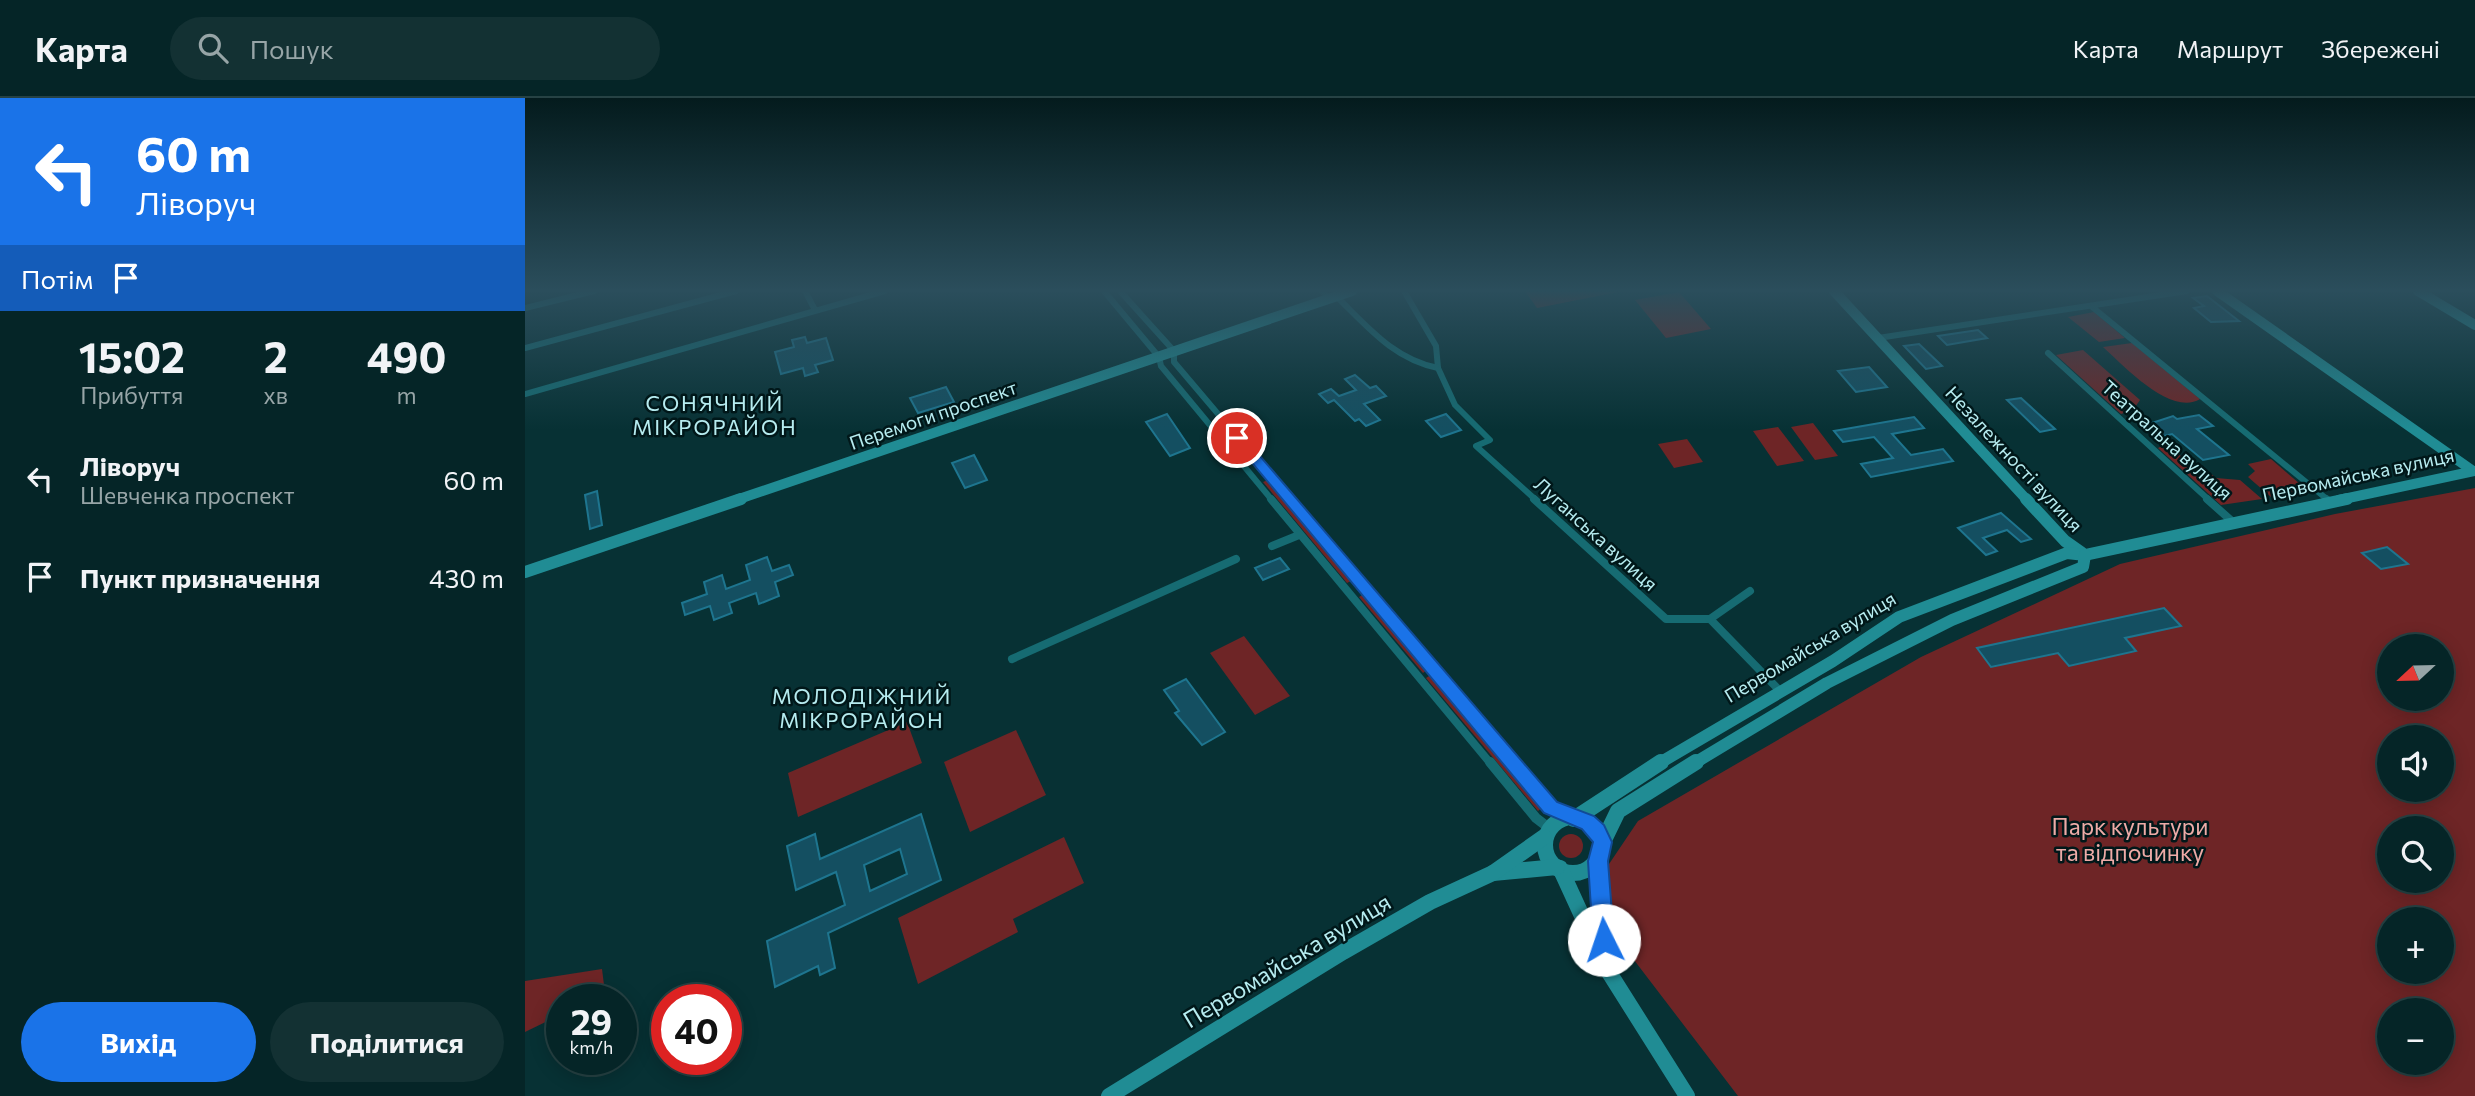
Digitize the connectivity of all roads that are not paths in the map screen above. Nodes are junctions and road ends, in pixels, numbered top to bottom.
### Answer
1 (564, 338) edge
2 (720, 338) edge
3 (1143, 338) edge
4 (1162, 338) edge
5 (1211, 338) edge
6 (1378, 338) edge
7 (1431, 338) edge
8 (1878, 338) edge
9 (2130, 338) edge
10 (2283, 338) edge
11 (525, 348) edge
12 (1174, 351) junction
13 (2048, 353) dead end
14 (1159, 357) junction
15 (1438, 368) junction
16 (525, 394) edge
17 (2474, 471) edge
18 (2330, 502) junction
19 (2234, 523) junction
20 (1299, 535) junction
21 (1272, 546) dead end
22 (2085, 555) junction
23 (1237, 561) dead end
24 (525, 572) edge
25 (1750, 592) dead end
26 (1710, 619) junction
27 (1012, 659) dead end
28 (1779, 691) junction
29 (1573, 818) junction
30 (1546, 832) junction
31 (1603, 842) junction
32 (1598, 861) junction
33 (1559, 868) junction
34 (1493, 873) junction
35 (1605, 966) junction
36 (1109, 1096) edge
37 (1687, 1096) edge

1 - 11 street
2 - 16 street
3 - 14 street
4 - 12 street
5 - 12 main road, Перемоги проспект
6 - 15 street
7 - 15 street, Луганська вулиця
8 - 22 main road, Незалежності вулиця
9 - 18 street
10 - 17 street
12 - 14 main road, Перемоги проспект
12 - 29 street
13 - 19 street, Театральна вулиця
14 - 20 street
14 - 24 main road, Перемоги проспект
15 - 26 street, Луганська вулиця
17 - 18 main road, Первомайська вулиця
18 - 19 main road, Первомайська вулиця
19 - 22 main road, Первомайська вулиця
20 - 21 street
20 - 30 street
22 - 28 main road, Первомайська вулиця
22 - 31 main road, Первомайська вулиця
23 - 27 street
25 - 26 street
26 - 28 street
28 - 29 main road, Первомайська вулиця
29 - 30 main road
29 - 31 main road
30 - 33 main road
30 - 34 main road, Первомайська вулиця
31 - 32 main road
32 - 33 main road
32 - 35 main road
33 - 34 main road, Первомайська вулиця
33 - 35 main road
34 - 36 street, Первомайська вулиця
35 - 37 main road

